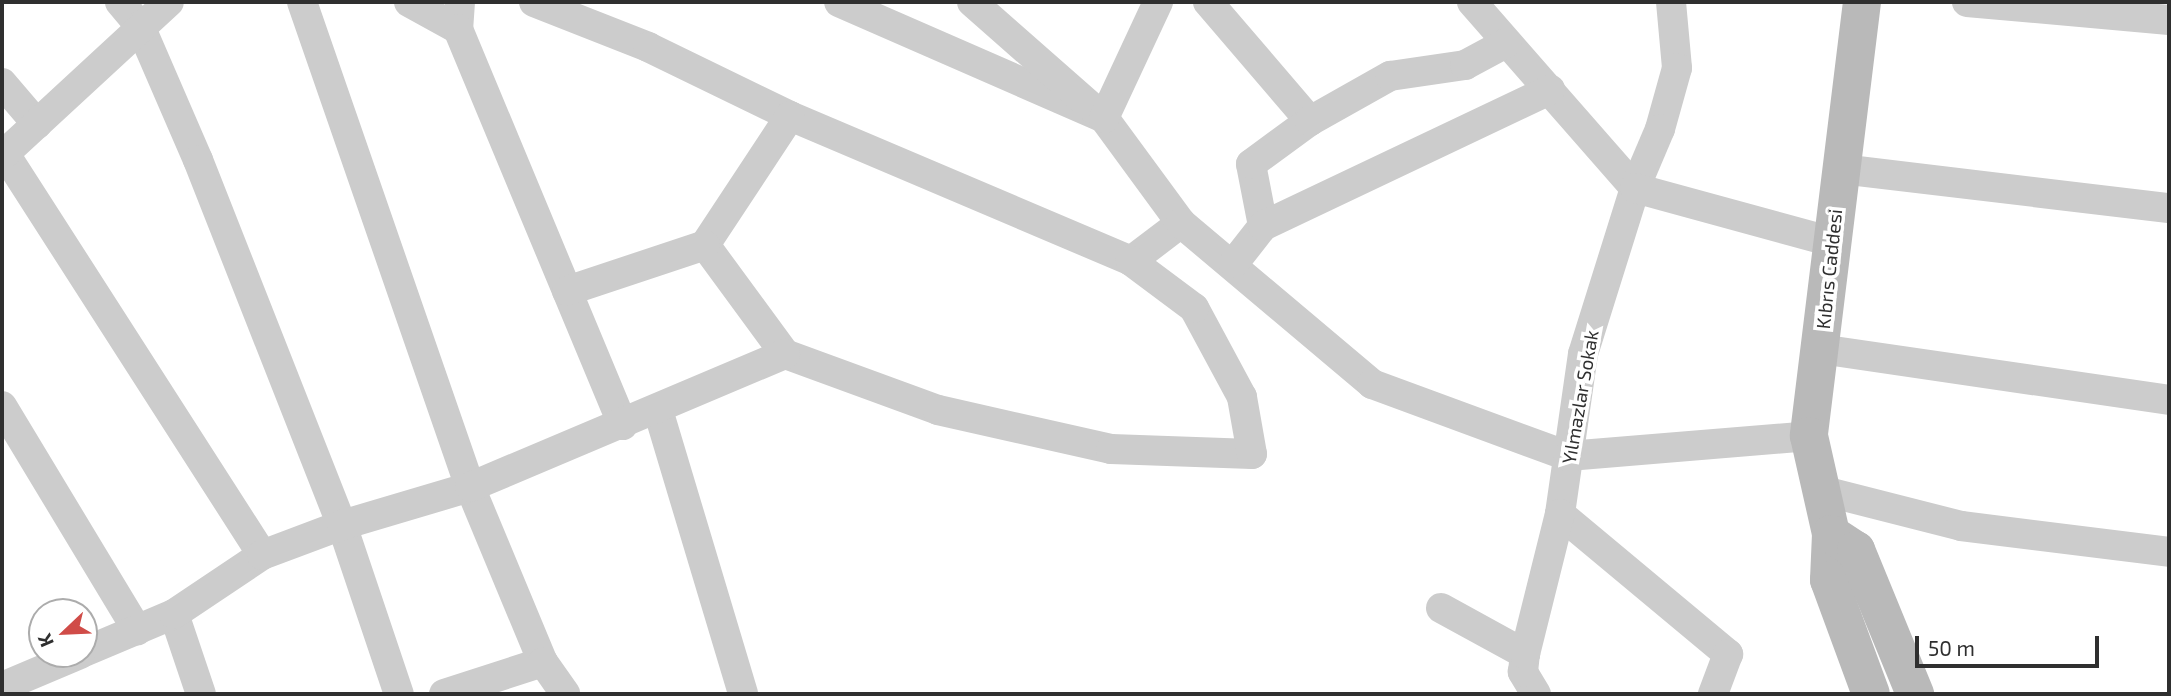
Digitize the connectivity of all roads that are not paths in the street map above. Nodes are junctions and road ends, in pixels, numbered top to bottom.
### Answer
1 (120, 2) edge
2 (169, 2) edge
3 (302, 2) edge
4 (409, 2) edge
5 (470, 2) edge
6 (534, 2) edge
7 (839, 2) edge
8 (972, 2) edge
9 (1158, 2) edge
10 (1208, 2) edge
11 (1472, 2) edge
12 (1671, 2) edge
13 (1862, 2) edge
14 (1978, 2) edge
15 (459, 15) edge
16 (2169, 20) edge
17 (139, 26) junction
18 (1506, 43) junction
19 (2, 83) edge
20 (1550, 90) junction
21 (790, 116) junction
22 (1104, 118) junction
23 (1310, 121) junction
24 (37, 124) junction
25 (3, 155) edge
26 (1840, 169) junction
27 (1635, 188) junction
28 (2169, 208) edge
29 (1181, 223) junction
30 (1263, 226) junction
31 (1832, 242) junction
32 (705, 245) junction
33 (1131, 261) junction
34 (1234, 263) junction
35 (567, 290) junction
36 (1820, 349) junction
37 (785, 354) junction
38 (2169, 400) edge
39 (2, 406) edge
40 (658, 410) junction
41 (623, 425) junction
42 (1809, 436) junction
43 (1568, 456) junction
44 (470, 486) junction
45 (1820, 490) junction
46 (1560, 514) junction
47 (342, 525) junction
48 (1831, 534) junction
49 (2169, 552) edge
50 (262, 555) junction
51 (1441, 608) dead end
52 (174, 614) junction
53 (137, 630) junction
54 (98, 646) edge
55 (1525, 654) junction
56 (544, 662) junction
57 (39, 668) edge
58 (5, 680) edge
59 (201, 694) edge
60 (399, 694) edge
61 (443, 694) edge
62 (565, 694) edge
63 (743, 694) edge
64 (1536, 694) edge
65 (1713, 694) edge
66 (1871, 694) edge
67 (1915, 694) edge

1 - 17 street
2 - 17 street
3 - 44 street
4 - 15 street
5 - 15 street
6 - 21 street
7 - 22 street
8 - 22 street
9 - 22 street
10 - 23 street
11 - 18 street
12 - 27 street, Yılmazlar Sokak
13 - 26 main road, Kıbrıs Caddesi
14 - 16 street
15 - 35 street
17 - 24 street
17 - 47 street
18 - 20 street
18 - 23 street
19 - 24 street
20 - 27 street
20 - 30 street
21 - 32 street
21 - 33 street
22 - 29 street
23 - 30 street
24 - 25 street
25 - 50 street
26 - 28 street
26 - 31 main road, Kıbrıs Caddesi
27 - 31 street
27 - 43 street, Yılmazlar Sokak
29 - 33 street
29 - 34 street
30 - 34 street
31 - 36 main road, Kıbrıs Caddesi
32 - 35 street
32 - 37 street
33 - 37 street
34 - 43 street
35 - 41 street
36 - 38 street
36 - 42 main road, Kıbrıs Caddesi
37 - 40 street
39 - 53 street
40 - 41 street
40 - 63 street
41 - 44 street
42 - 43 street
42 - 45 main road, Kıbrıs Caddesi
43 - 46 street, Yılmazlar Sokak
44 - 47 street
44 - 56 street
45 - 48 main road, Kıbrıs Caddesi
45 - 49 street
46 - 55 street, Yılmazlar Sokak
46 - 65 street
47 - 50 street
47 - 60 street
48 - 66 main road, Kıbrıs Caddesi
48 - 67 main road
50 - 52 street
51 - 55 street
52 - 53 street
52 - 59 street
53 - 54 street
55 - 64 street
56 - 61 street
56 - 62 street
57 - 58 street

